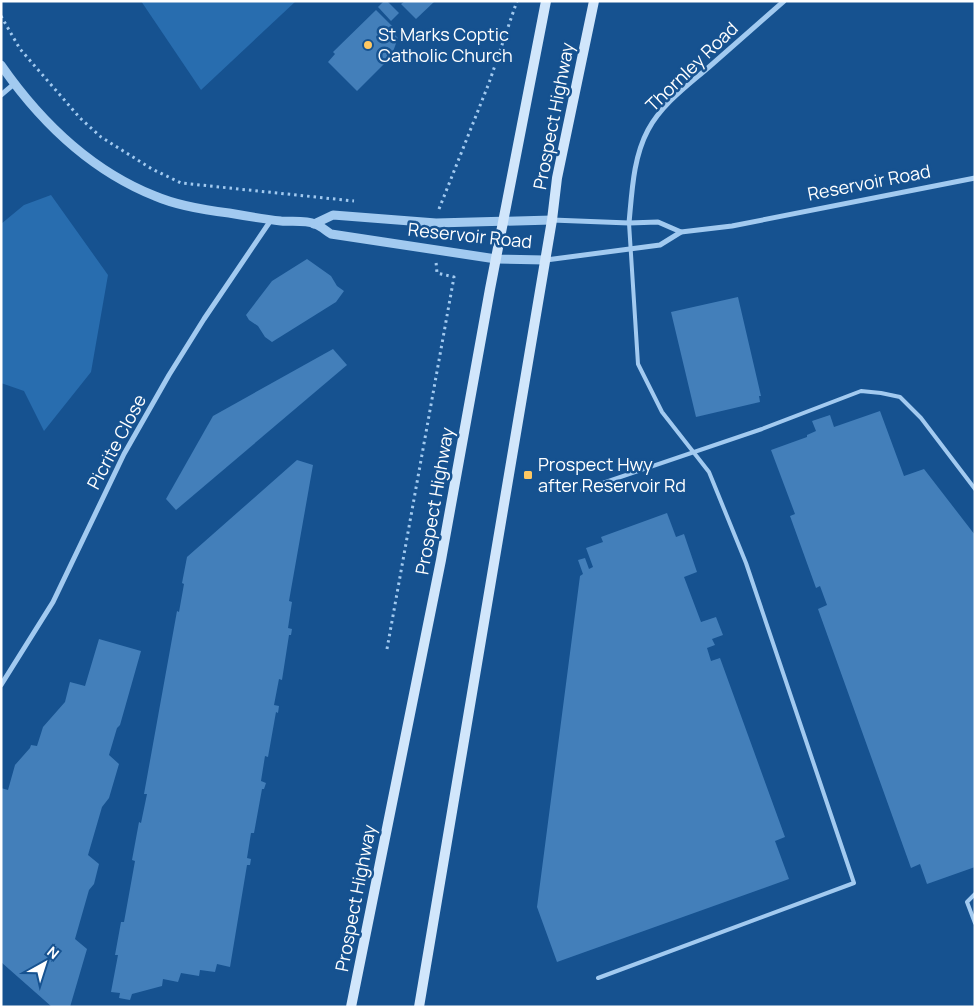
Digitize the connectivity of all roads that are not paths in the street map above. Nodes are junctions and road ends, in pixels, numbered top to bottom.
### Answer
1 (546, 1) edge
2 (594, 1) edge
3 (784, 1) edge
4 (1, 65) edge
5 (14, 84) junction
6 (1, 95) edge
7 (975, 178) edge
8 (272, 220) junction
9 (552, 220) junction
10 (503, 222) junction
11 (629, 223) junction
12 (314, 224) junction
13 (681, 232) junction
14 (630, 249) junction
15 (496, 259) junction
16 (545, 260) junction
17 (694, 453) junction
18 (582, 490) dead end
19 (975, 490) edge
20 (1, 685) edge
21 (975, 894) edge
22 (975, 923) edge
23 (598, 978) dead end
24 (351, 1007) edge
25 (419, 1007) edge

1 - 10 main road, Prospect Highway
2 - 9 main road, Prospect Highway
3 - 11 street, Thornley Road
4 - 5 street, Reservoir Road
5 - 6 street
5 - 8 street, Reservoir Road
7 - 13 street, Reservoir Road
8 - 12 street, Reservoir Road
8 - 20 street, Picrite Close
9 - 10 street, Reservoir Road
9 - 11 street, Reservoir Road
9 - 16 main road, Prospect Highway
10 - 12 street, Reservoir Road
10 - 15 main road, Prospect Highway
11 - 13 street, Reservoir Road
11 - 14 lane
12 - 15 street, Reservoir Road
13 - 14 street, Reservoir Road
14 - 16 street, Reservoir Road
14 - 17 lane
15 - 16 street, Reservoir Road
15 - 24 main road, Prospect Highway
16 - 25 main road, Prospect Highway
17 - 18 lane
17 - 19 lane
17 - 23 lane
21 - 22 lane

